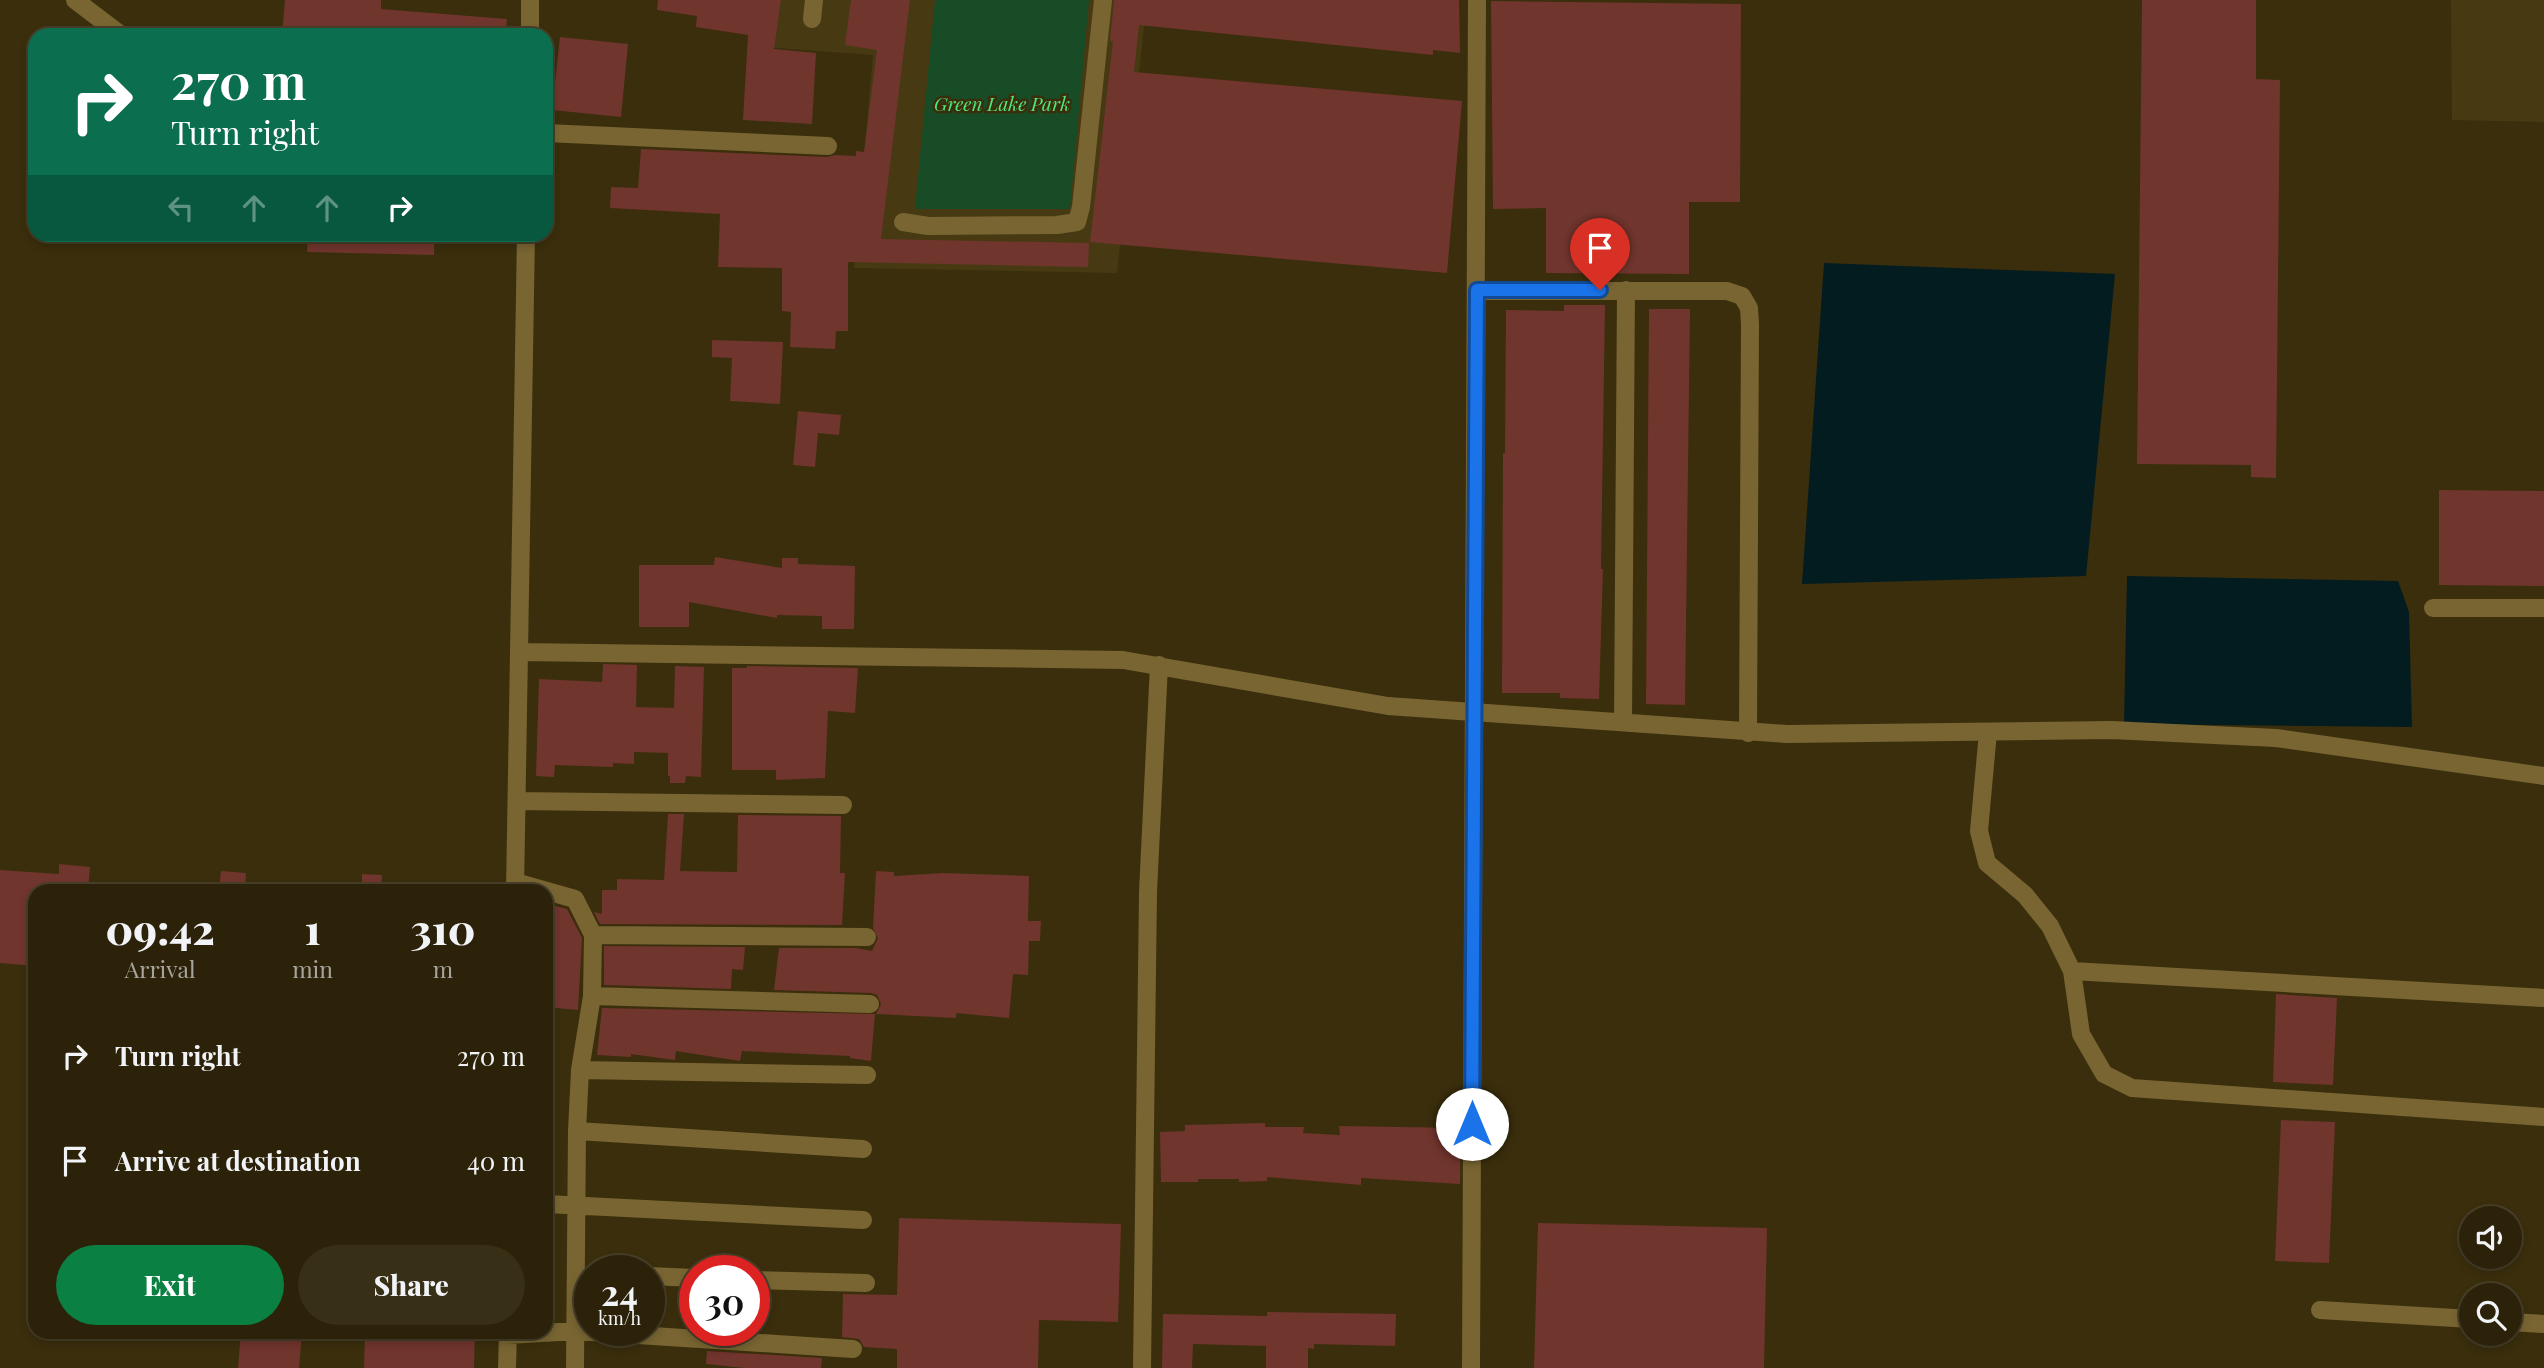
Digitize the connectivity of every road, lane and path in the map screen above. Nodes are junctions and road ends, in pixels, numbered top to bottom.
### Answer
1 (75, 0) edge
2 (530, 0) edge
3 (814, 0) edge
4 (1103, 0) edge
5 (1478, 0) edge
6 (812, 19) dead end
7 (112, 28) edge
8 (530, 28) edge
9 (553, 133) edge
10 (828, 146) dead end
11 (904, 222) dead end
12 (526, 242) edge
13 (1477, 290) junction
14 (1626, 290) junction
15 (2433, 608) dead end
16 (2544, 608) edge
17 (519, 652) junction
18 (1160, 665) junction
19 (1474, 711) junction
20 (1623, 722) junction
21 (1988, 732) junction
22 (1748, 733) junction
23 (2544, 776) edge
24 (517, 800) junction
25 (843, 805) dead end
26 (515, 884) edge
27 (553, 894) edge
28 (593, 935) junction
29 (867, 937) dead end
30 (2072, 971) junction
31 (592, 996) junction
32 (2544, 998) edge
33 (870, 1004) dead end
34 (580, 1070) junction
35 (867, 1075) dead end
36 (2544, 1117) edge
37 (577, 1131) junction
38 (863, 1149) dead end
39 (553, 1204) edge
40 (577, 1205) junction
41 (863, 1220) dead end
42 (581, 1255) edge
43 (770, 1280) edge
44 (866, 1283) dead end
45 (2320, 1310) dead end
46 (2459, 1318) edge
47 (2522, 1323) edge
48 (2544, 1324) edge
49 (574, 1331) edge
50 (553, 1332) edge
51 (665, 1337) edge
52 (508, 1339) edge
53 (576, 1346) edge
54 (853, 1349) dead end
55 (508, 1368) edge
56 (575, 1368) edge
57 (1142, 1368) edge
58 (1471, 1368) edge

1 - 7 street
2 - 8 street
3 - 6 street
4 - 11 street
5 - 13 street
9 - 10 street
12 - 17 street
13 - 14 street
13 - 19 street
14 - 20 street
14 - 22 street
15 - 16 street
17 - 18 street
17 - 24 street
18 - 19 street
18 - 57 street
19 - 20 street
19 - 58 street
20 - 22 street
21 - 22 street
21 - 23 street
21 - 30 street
24 - 25 street
24 - 26 street
27 - 28 street
28 - 29 street
28 - 31 street
30 - 32 street
30 - 36 street
31 - 33 street
31 - 34 street
34 - 35 street
34 - 37 street
37 - 38 street
37 - 40 street
39 - 40 street
40 - 41 street
40 - 42 street
43 - 44 street
45 - 46 street
47 - 48 street
49 - 50 street
51 - 54 street
52 - 55 street
53 - 56 street

